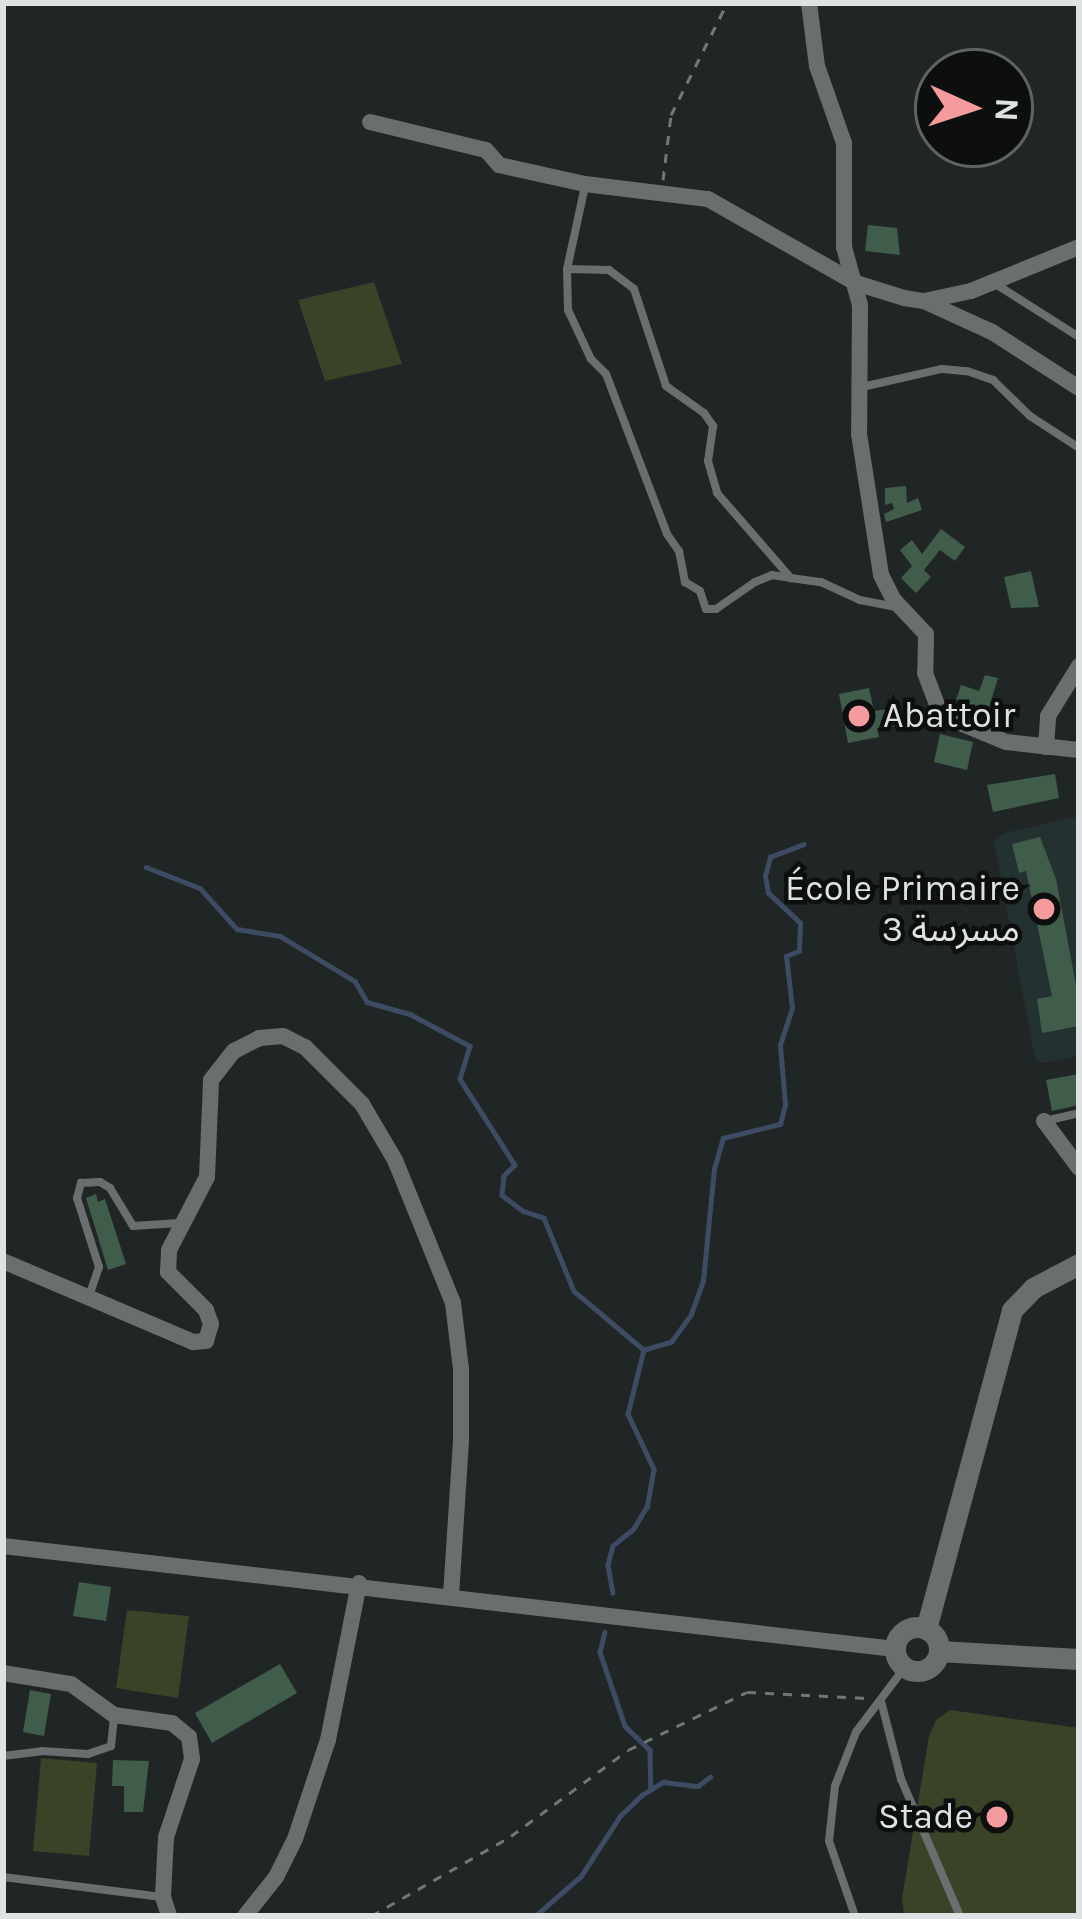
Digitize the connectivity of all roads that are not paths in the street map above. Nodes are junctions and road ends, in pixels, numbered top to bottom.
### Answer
1 (809, 3) edge
2 (370, 122) dead end
3 (585, 184) junction
4 (1079, 247) edge
5 (567, 269) junction
6 (856, 283) junction
7 (994, 284) junction
8 (924, 301) junction
9 (1079, 337) edge
10 (856, 388) junction
11 (1079, 388) edge
12 (1079, 448) edge
13 (791, 578) junction
14 (900, 608) junction
15 (1079, 666) edge
16 (1046, 747) junction
17 (1079, 749) edge
18 (1079, 1113) edge
19 (1045, 1121) joint
20 (1079, 1168) edge
21 (186, 1222) junction
22 (3, 1261) edge
23 (1079, 1264) edge
24 (88, 1299) junction
25 (3, 1546) edge
26 (359, 1583) junction
27 (452, 1594) junction
28 (926, 1629) junction
29 (939, 1651) junction
30 (900, 1658) junction
31 (1079, 1659) edge
32 (3, 1673) edge
33 (881, 1699) junction
34 (114, 1714) junction
35 (3, 1756) edge
36 (3, 1877) edge
37 (163, 1897) junction
38 (169, 1916) edge
39 (245, 1916) edge
40 (855, 1916) edge
41 (960, 1916) edge

1 - 6 street
2 - 3 street
3 - 5 lane
3 - 6 street
4 - 7 street
5 - 13 lane
5 - 13 lane
6 - 8 street
6 - 10 street
7 - 8 street
7 - 9 lane
8 - 11 street
10 - 12 lane
10 - 14 street
13 - 14 lane
14 - 16 street
15 - 16 street
16 - 17 street
18 - 19 lane
19 - 20 street
21 - 24 lane
21 - 24 street
21 - 27 street
22 - 24 street
23 - 28 street
25 - 26 street
26 - 27 street
26 - 39 street
27 - 30 street
28 - 29 street
28 - 30 street
29 - 30 street
29 - 31 street
30 - 33 lane
32 - 34 street
33 - 40 lane
33 - 41 lane
34 - 35 lane
34 - 37 street
36 - 37 lane
37 - 38 street

